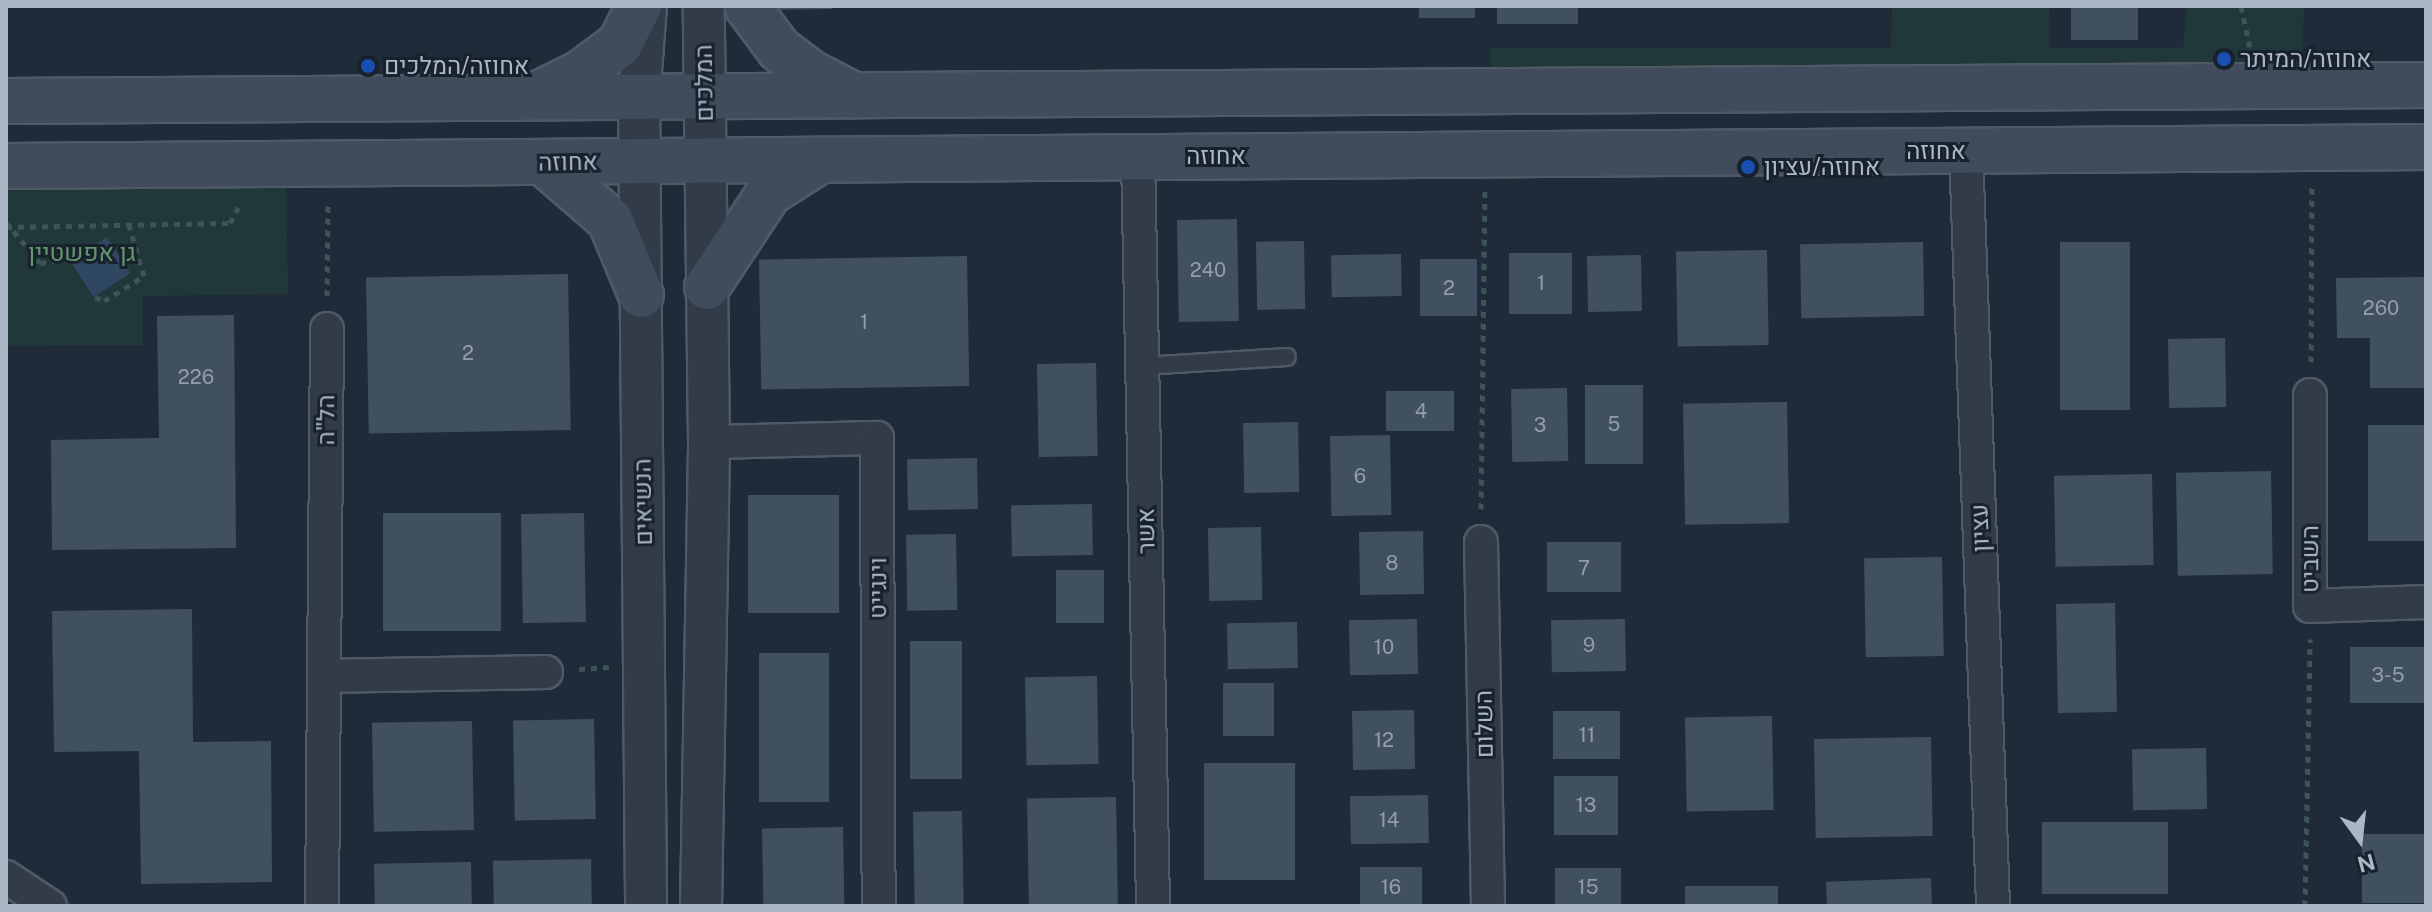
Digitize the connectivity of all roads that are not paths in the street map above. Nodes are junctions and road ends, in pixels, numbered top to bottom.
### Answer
1 (639, 6) edge
2 (646, 6) edge
3 (704, 6) edge
4 (747, 6) edge
5 (2426, 85) edge
6 (856, 96) junction
7 (639, 97) junction
8 (705, 97) junction
9 (528, 98) junction
10 (6, 101) edge
11 (2426, 147) edge
12 (1966, 151) junction
13 (1138, 157) junction
14 (705, 160) junction
15 (821, 160) junction
16 (639, 161) junction
17 (543, 162) junction
18 (6, 166) edge
19 (707, 287) junction
20 (641, 295) junction
21 (327, 329) road end
22 (1287, 357) dead end
23 (1143, 366) junction
24 (2310, 395) road end
25 (709, 442) junction
26 (1481, 542) road end
27 (2426, 602) edge
28 (546, 672) road end
29 (325, 676) junction
30 (6, 877) edge
31 (50, 906) edge
32 (322, 906) edge
33 (646, 906) edge
34 (701, 906) edge
35 (879, 906) edge
36 (1153, 906) edge
37 (1488, 906) edge
38 (1993, 906) edge

1 - 9 main road
2 - 7 street
3 - 8 street, המלכים
4 - 6 main road
5 - 6 main road
6 - 8 main road
7 - 8 main road
7 - 9 main road
7 - 16 street, הנשיאים
8 - 14 street, המלכים
9 - 10 main road
11 - 12 main road, אחוזה
12 - 13 main road, אחוזה
12 - 38 street, עציון
13 - 15 main road, אחוזה
13 - 23 street, אשר
14 - 15 main road, אחוזה
14 - 16 main road, אחוזה
14 - 19 street
15 - 19 main road
16 - 17 main road, אחוזה
16 - 20 street, הנשיאים
17 - 18 main road, אחוזה
17 - 20 main road
19 - 25 street
20 - 33 street, הנשיאים
21 - 29 street, הל"ה
22 - 23 lane
23 - 36 street, אשר
24 - 27 street, השביט
25 - 34 street
25 - 35 street, וינגייט
26 - 37 street, השלום
28 - 29 street
29 - 32 street, הל"ה
30 - 31 street

